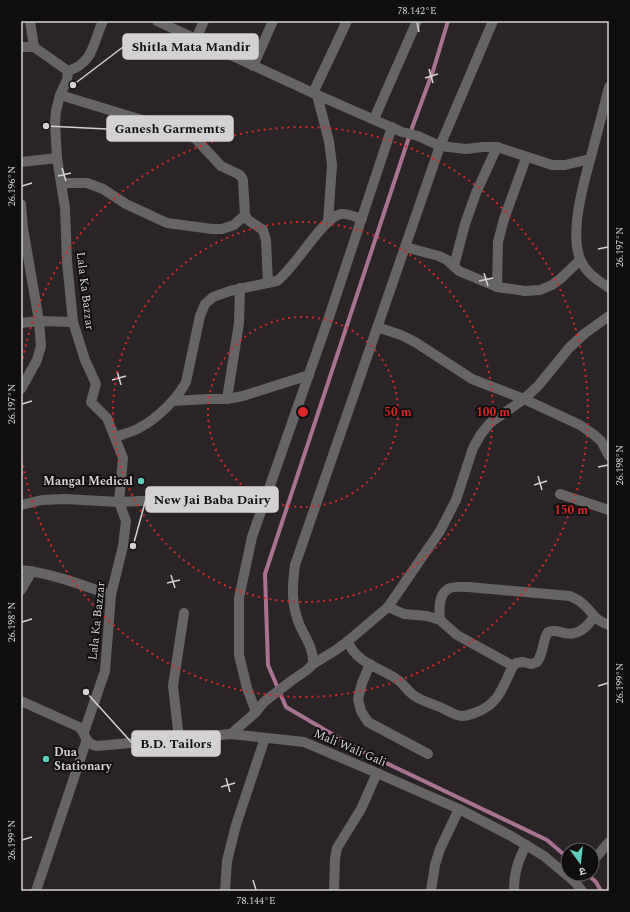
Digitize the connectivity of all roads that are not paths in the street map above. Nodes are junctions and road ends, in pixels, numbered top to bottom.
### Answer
1 (30, 21) edge
2 (103, 21) edge
3 (157, 21) edge
4 (204, 21) edge
5 (273, 21) edge
6 (347, 21) edge
7 (417, 21) edge
8 (493, 21) edge
9 (196, 39) junction
10 (21, 47) edge
11 (34, 47) junction
12 (253, 66) junction
13 (68, 71) junction
14 (609, 87) edge
15 (315, 94) junction
16 (60, 95) junction
17 (374, 119) junction
18 (392, 127) junction
19 (440, 146) junction
20 (497, 147) junction
21 (57, 158) junction
22 (526, 158) junction
23 (590, 159) junction
24 (21, 162) edge
25 (61, 183) junction
26 (21, 204) edge
27 (245, 215) junction
28 (362, 219) junction
29 (328, 222) junction
30 (405, 247) junction
31 (580, 260) junction
32 (25, 266) edge
33 (454, 266) junction
34 (268, 283) junction
35 (497, 287) junction
36 (240, 288) junction
37 (609, 288) edge
38 (609, 316) edge
39 (39, 321) junction
40 (21, 322) edge
41 (73, 322) junction
42 (377, 327) junction
43 (309, 375) junction
44 (21, 390) edge
45 (524, 399) junction
46 (227, 400) junction
47 (173, 401) junction
48 (116, 437) junction
49 (609, 456) edge
50 (560, 494) dead end
51 (119, 502) junction
52 (21, 505) edge
53 (261, 509) junction
54 (609, 510) edge
55 (21, 570) edge
56 (32, 571) junction
57 (21, 590) edge
58 (111, 595) junction
59 (388, 607) junction
60 (184, 613) dead end
61 (594, 617) junction
62 (440, 620) junction
63 (609, 625) edge
64 (348, 641) junction
65 (313, 664) junction
66 (370, 664) junction
67 (513, 666) junction
68 (21, 701) edge
69 (256, 712) junction
70 (231, 734) junction
71 (85, 737) junction
72 (265, 738) junction
73 (179, 739) junction
74 (428, 754) dead end
75 (377, 773) junction
76 (458, 809) junction
77 (526, 845) junction
78 (560, 870) edge
79 (574, 882) edge
80 (36, 891) edge
81 (225, 891) edge
82 (334, 891) edge
83 (431, 891) edge
84 (514, 891) edge
85 (582, 891) edge

1 - 11 street
2 - 13 street
3 - 9 street
4 - 9 street
5 - 12 street
6 - 15 street
7 - 17 street
8 - 19 street
9 - 12 street
10 - 11 street
11 - 13 street
12 - 15 street
13 - 16 street, Lala Ka Bazzar
14 - 23 street
15 - 17 street
15 - 29 street
16 - 21 street, Lala Ka Bazzar
16 - 27 street
17 - 18 street
18 - 19 street
18 - 28 street
19 - 20 street
19 - 30 street
20 - 22 street
20 - 33 street
21 - 24 street
21 - 25 street, Lala Ka Bazzar
22 - 23 street
22 - 35 street
23 - 31 street
25 - 27 street
25 - 41 street, Lala Ka Bazzar
26 - 32 street
27 - 34 street
28 - 29 street
28 - 43 street
29 - 34 street
30 - 33 street
30 - 42 street
31 - 35 street
31 - 37 street
32 - 39 street
33 - 35 street
34 - 36 street
36 - 46 street
36 - 47 street
38 - 45 street
39 - 40 street
39 - 41 street
39 - 44 street
41 - 48 street, Lala Ka Bazzar
42 - 45 street
42 - 65 street
43 - 46 street
43 - 53 street
45 - 49 street
45 - 59 street
46 - 47 street
47 - 48 street
48 - 51 street, Lala Ka Bazzar
50 - 54 street
51 - 52 street
51 - 53 street
51 - 58 street, Lala Ka Bazzar
53 - 69 street
55 - 56 street
56 - 57 street
56 - 58 street
58 - 71 street, Lala Ka Bazzar
59 - 62 street
59 - 64 street
60 - 73 street
61 - 62 street
61 - 63 street
61 - 67 street
62 - 67 street
64 - 65 street
64 - 66 street
65 - 69 street
66 - 67 street
66 - 74 street
68 - 71 street, Mali Wali Gali
69 - 70 street
70 - 72 street, Mali Wali Gali
70 - 73 street, Mali Wali Gali
71 - 73 street, Mali Wali Gali
71 - 80 street, Lala Ka Bazzar
72 - 75 street, Mali Wali Gali
72 - 81 street
75 - 76 street, Mali Wali Gali
75 - 82 street
76 - 77 street, Mali Wali Gali
76 - 83 street
77 - 78 street, Mali Wali Gali
77 - 84 street
79 - 85 street, Mali Wali Gali

